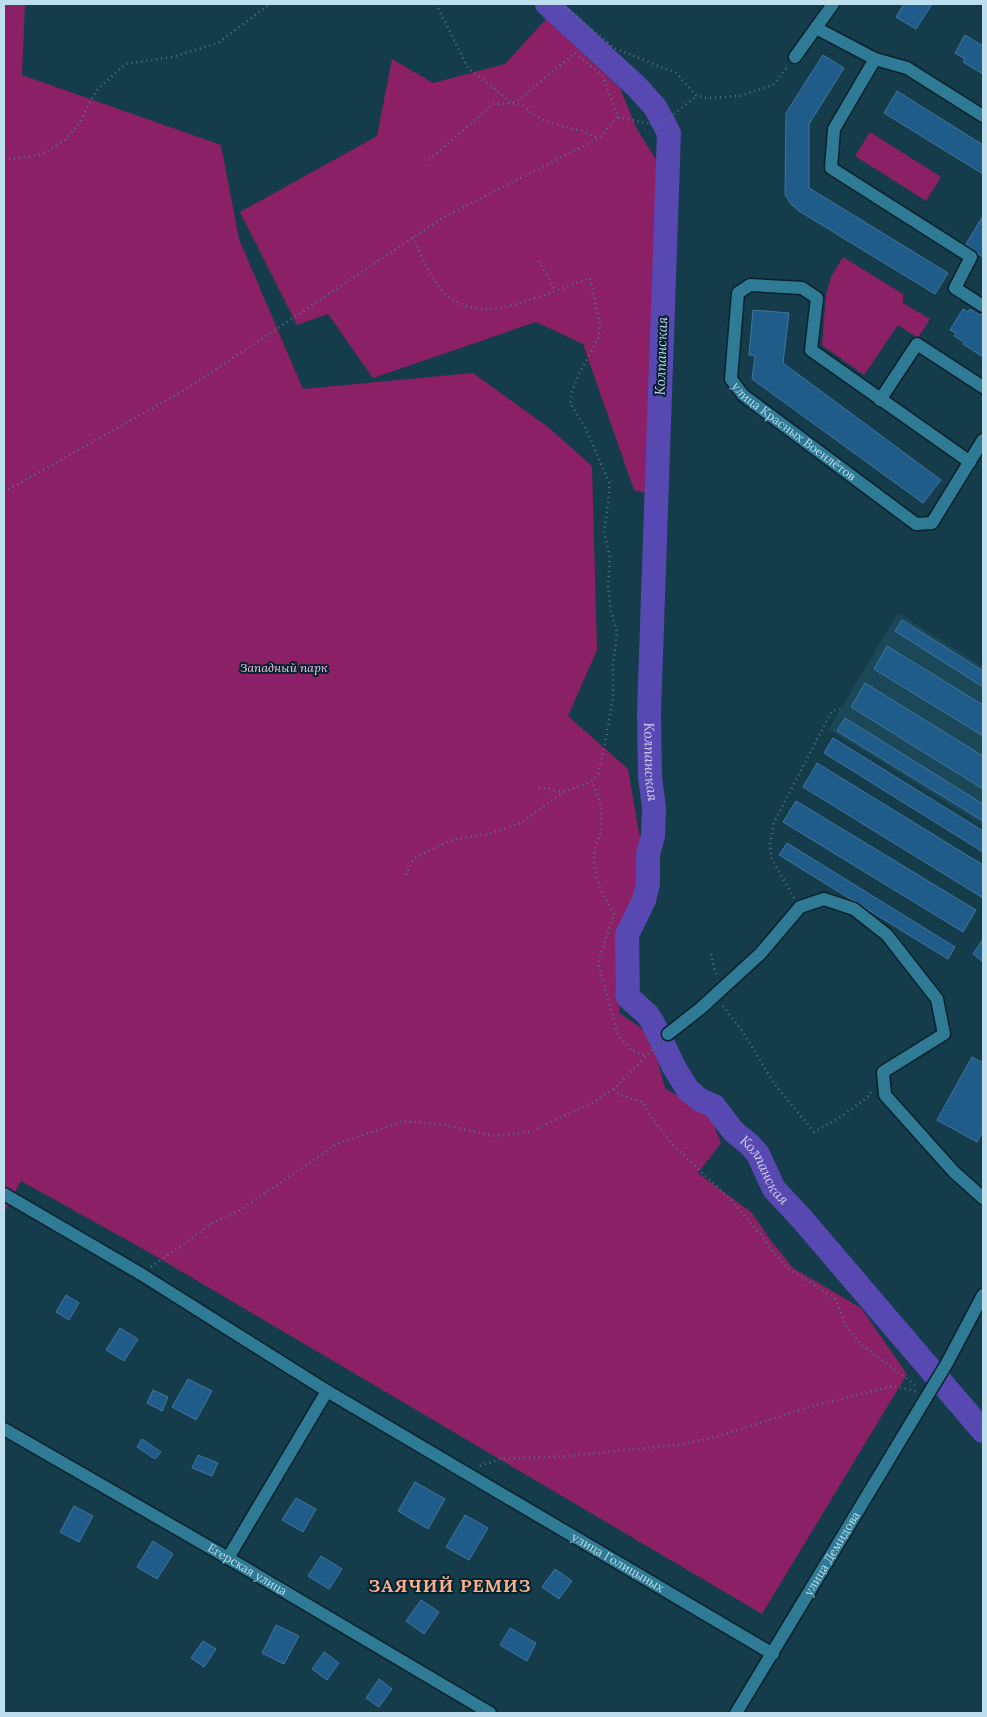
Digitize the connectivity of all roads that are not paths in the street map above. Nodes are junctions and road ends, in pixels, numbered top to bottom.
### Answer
1 (833, 4) edge
2 (816, 28) junction
3 (795, 57) road end
4 (876, 59) junction
5 (983, 116) edge
6 (983, 306) edge
7 (983, 387) edge
8 (880, 400) junction
9 (983, 440) edge
10 (970, 462) junction
11 (668, 1034) road end
12 (4, 1194) edge
13 (983, 1198) edge
14 (983, 1295) edge
15 (326, 1391) junction
16 (4, 1429) edge
17 (228, 1558) junction
18 (773, 1654) junction
19 (490, 1713) edge
20 (736, 1713) edge

1 - 2 street
2 - 3 street
2 - 4 street
4 - 5 street
4 - 6 street
7 - 8 street
8 - 10 street, улица Красных Военлётов
8 - 10 street, улица Красных Военлётов
9 - 10 street, улица Красных Военлётов
11 - 13 street
12 - 15 street, улица Голицыных
14 - 18 street, улица Демидова
15 - 17 street
15 - 18 street, улица Голицыных
16 - 17 street, Егерская улица
17 - 19 street, Егерская улица
18 - 20 street, улица Демидова

